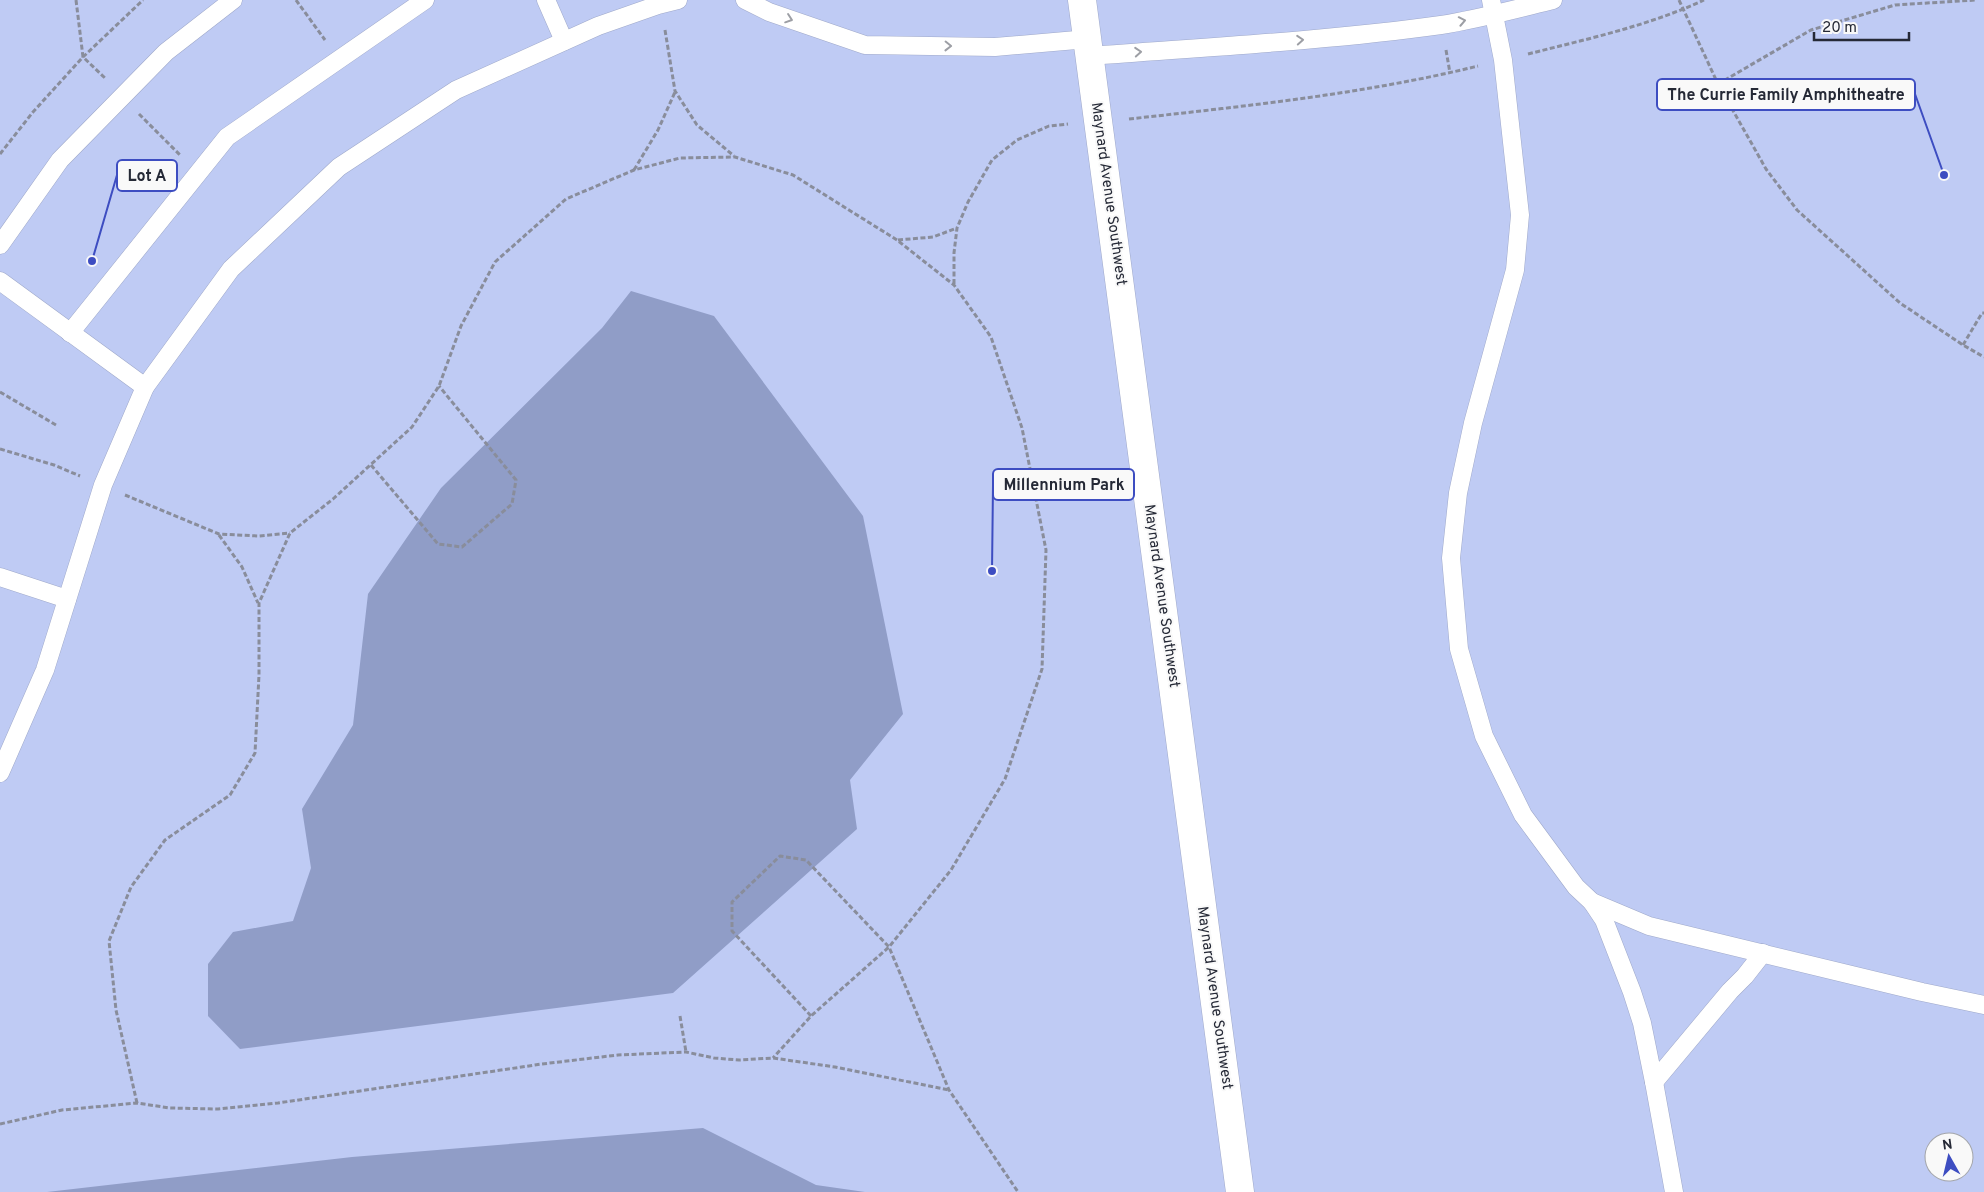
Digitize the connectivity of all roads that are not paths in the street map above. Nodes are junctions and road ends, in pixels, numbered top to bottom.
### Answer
1 (233, 0) edge
2 (425, 0) edge
3 (546, 0) edge
4 (678, 0) edge
5 (745, 0) edge
6 (1082, 0) edge
7 (1552, 0) edge
8 (1493, 7) edge
9 (564, 41) junction
10 (1089, 47) junction
11 (0, 245) edge
12 (0, 281) edge
13 (70, 332) junction
14 (145, 387) junction
15 (0, 578) edge
16 (67, 599) junction
17 (0, 773) edge
18 (1592, 902) junction
19 (1763, 953) junction
20 (1984, 1005) edge
21 (1654, 1082) junction
22 (1240, 1192) edge
23 (1674, 1192) edge

1 - 11 lane
2 - 13 lane
3 - 9 lane
4 - 9 lane
5 -> 10 lane
6 - 10 street, Maynard Avenue Southwest
7 - 8 lane
10 -> 8 lane
8 - 18 lane
9 - 14 lane
10 - 22 street, Maynard Avenue Southwest
12 - 13 lane
13 - 14 lane
14 - 16 lane
15 - 16 lane
16 - 17 lane
18 - 19 lane
18 - 21 lane
19 - 20 lane
19 - 21 lane
21 - 23 lane

